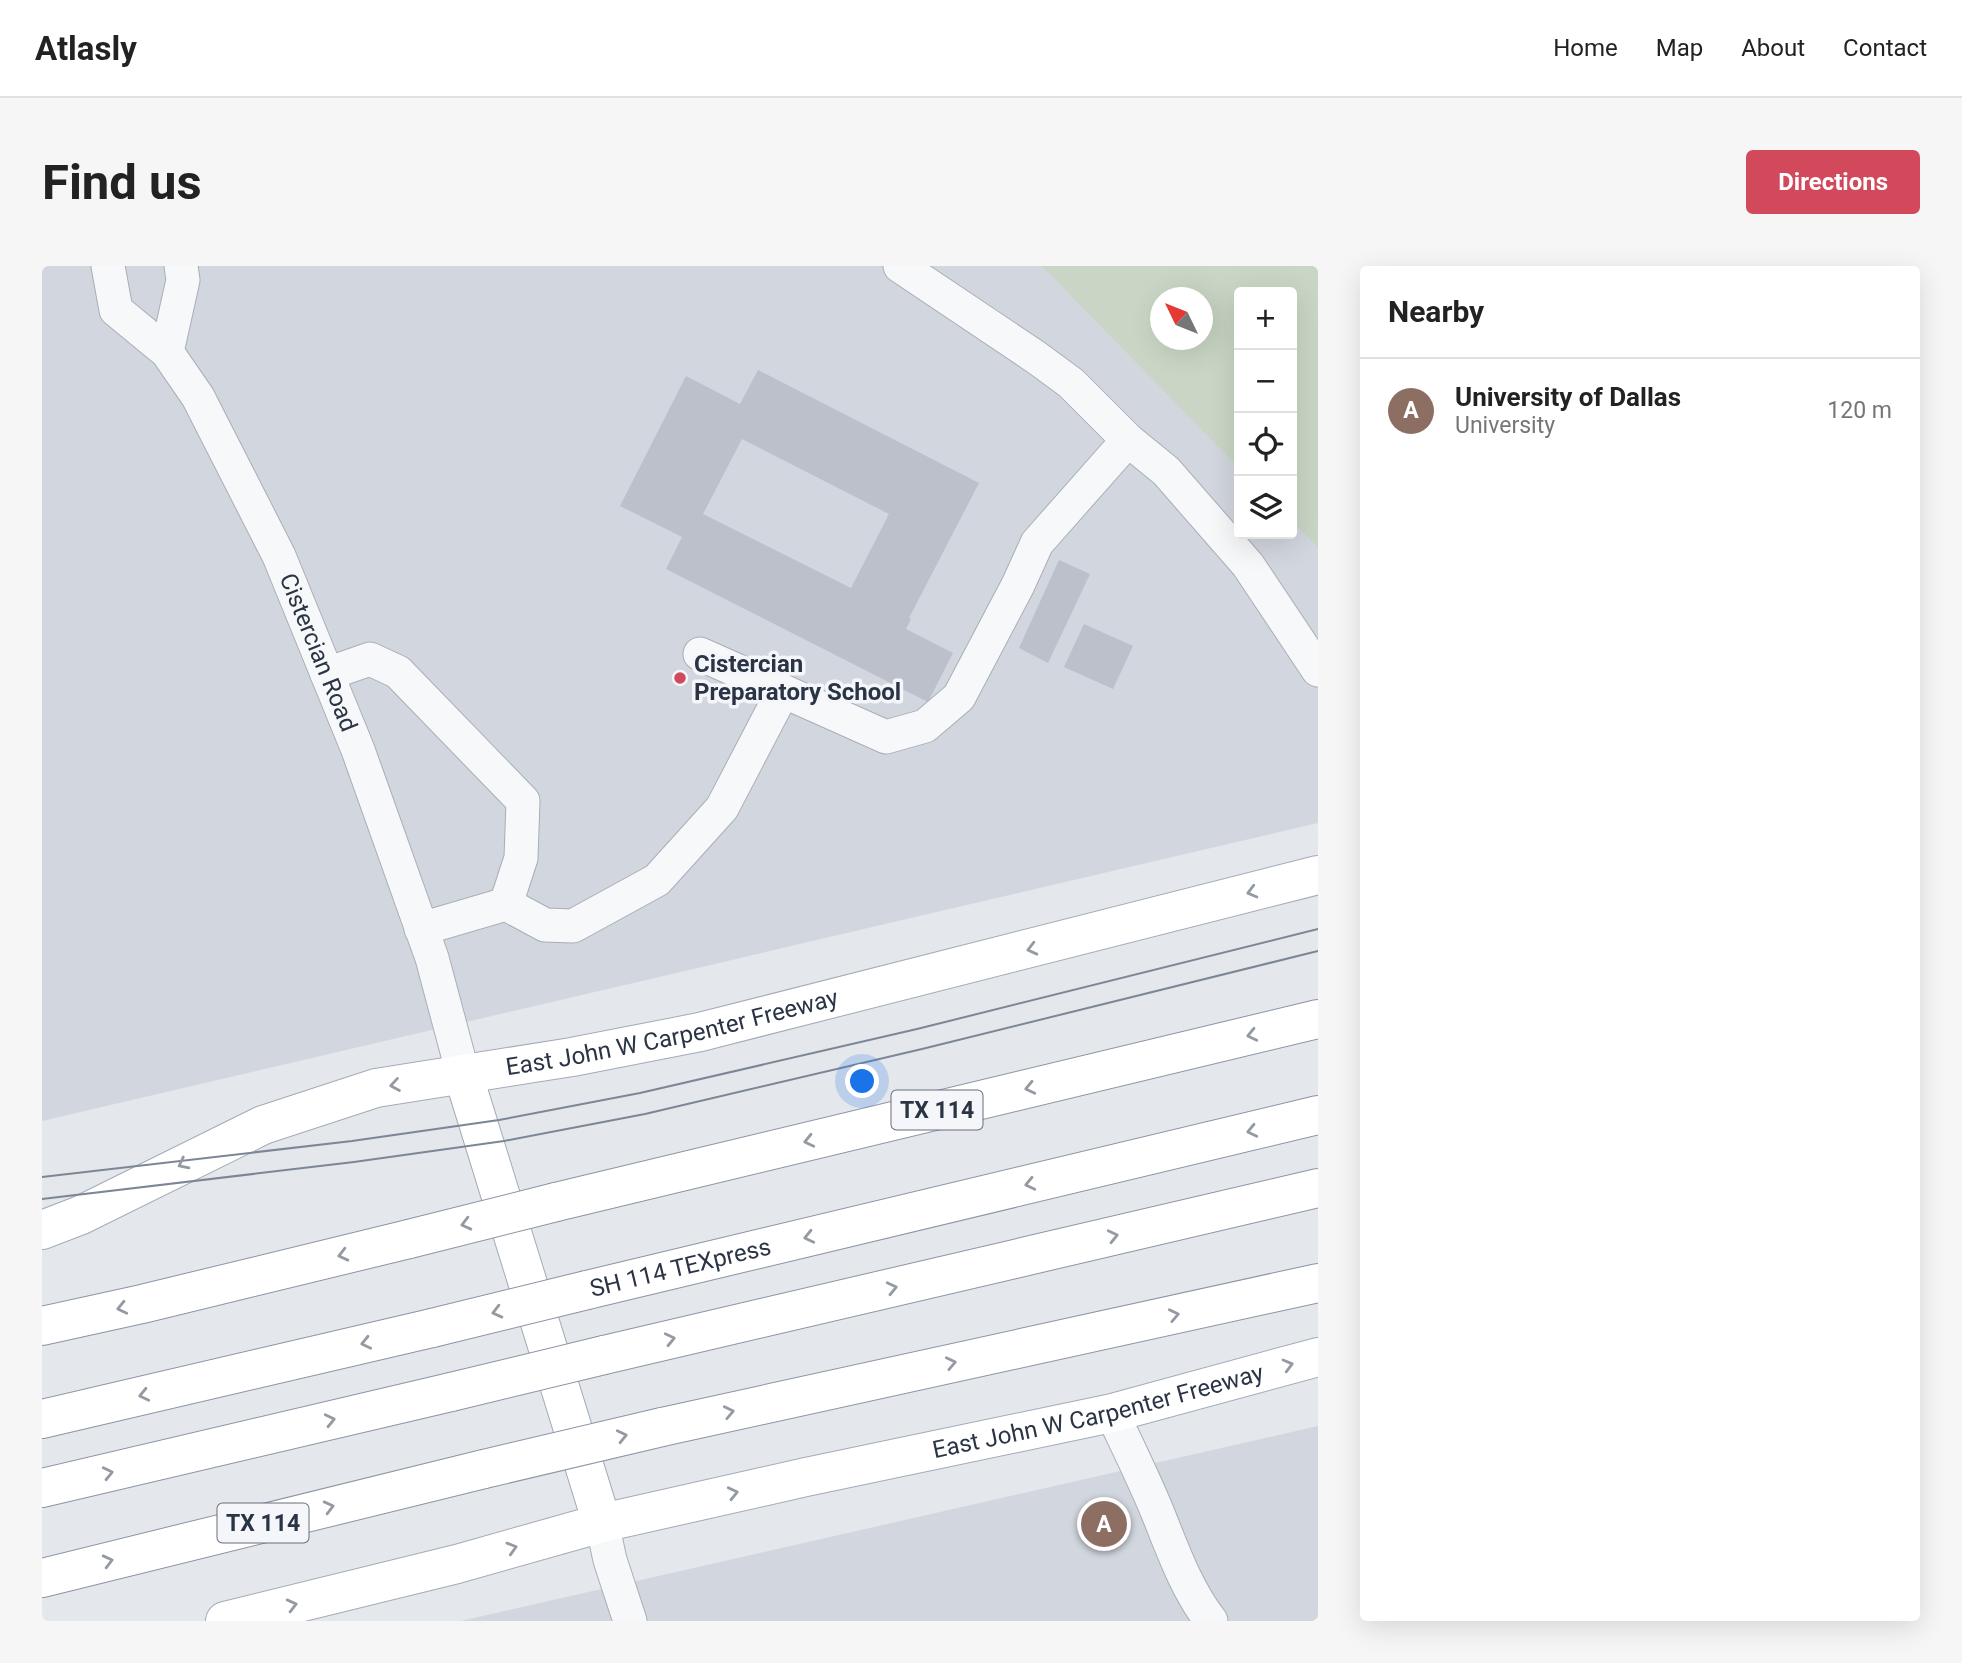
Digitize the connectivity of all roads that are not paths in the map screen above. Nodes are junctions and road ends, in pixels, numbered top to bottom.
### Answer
1 (108, 266) edge
2 (181, 266) edge
3 (900, 266) edge
4 (167, 352) junction
5 (1128, 440) junction
6 (700, 654) dead end
7 (1318, 670) edge
8 (327, 674) junction
9 (783, 691) junction
10 (1318, 875) edge
11 (506, 904) junction
12 (421, 929) junction
13 (1318, 1019) edge
14 (463, 1074) junction
15 (1318, 1115) edge
16 (1318, 1188) edge
17 (42, 1230) edge
18 (1318, 1283) edge
19 (42, 1326) edge
20 (1318, 1357) edge
21 (1112, 1413) junction
22 (42, 1419) edge
23 (42, 1488) edge
24 (602, 1523) junction
25 (42, 1577) edge
26 (225, 1621) edge
27 (630, 1621) edge
28 (1211, 1621) edge

1 - 4 street, Cistercian Road
2 - 4 street
3 - 5 street
4 - 8 street, Cistercian Road
5 - 7 street
5 - 9 street
6 - 9 street
8 - 11 street
8 - 12 street, Cistercian Road
9 - 11 street
10 -> 14 main road, East John W Carpenter Freeway
11 - 12 street
12 - 14 street, Cistercian Road
13 -> 19 main road, TX 114, bridge
14 -> 17 main road, East John W Carpenter Freeway
14 - 24 main road
15 -> 22 main road, SH 114 TEXpress, bridge
23 -> 16 main road, bridge
25 -> 18 main road, TX 114, bridge
21 -> 20 main road, East John W Carpenter Freeway
24 -> 21 main road, East John W Carpenter Freeway
21 - 28 street
26 -> 24 main road, East John W Carpenter Freeway
24 - 27 street

